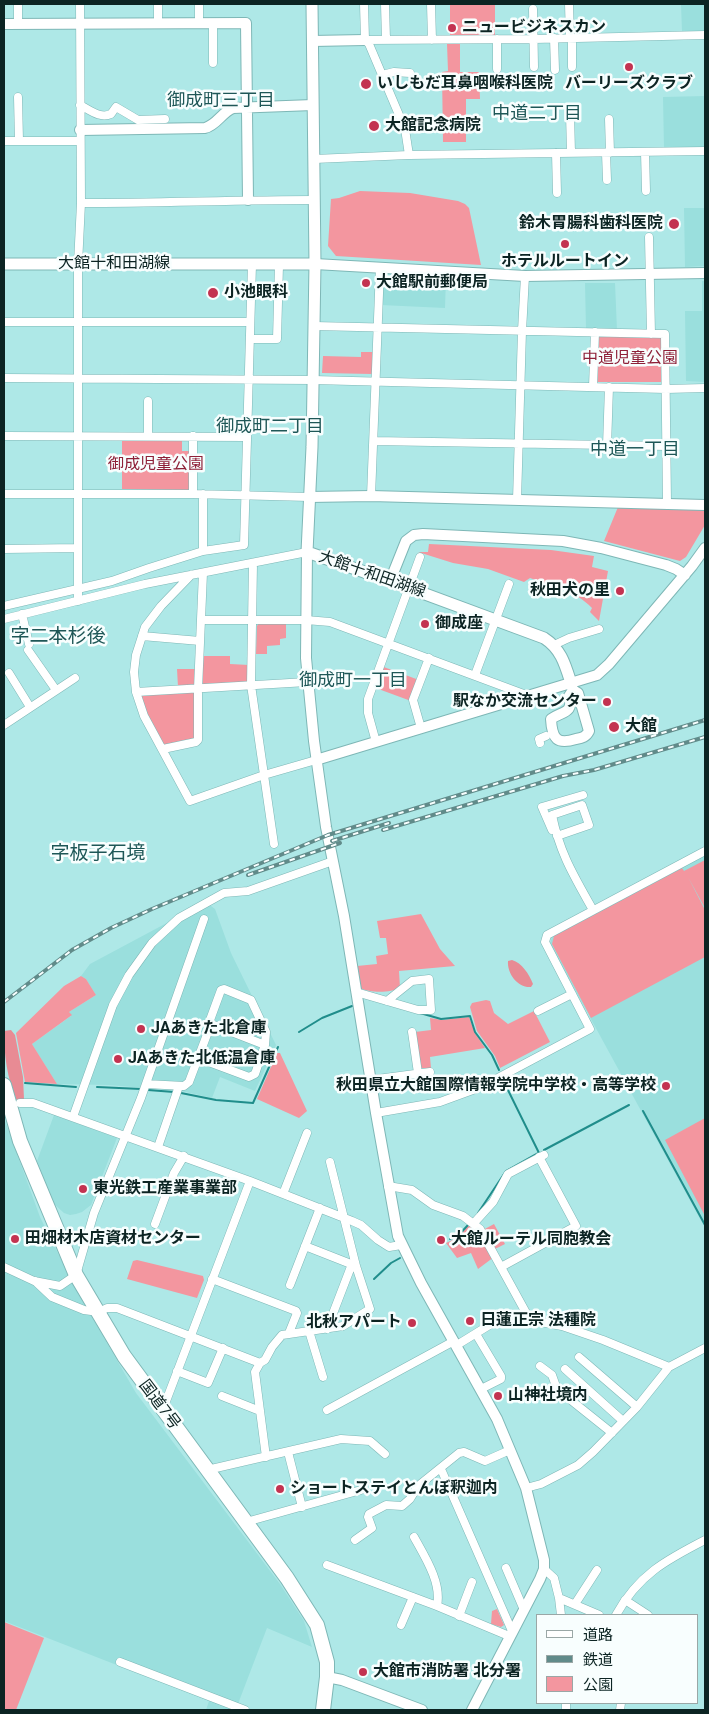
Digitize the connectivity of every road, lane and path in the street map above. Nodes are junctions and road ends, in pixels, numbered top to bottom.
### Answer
1 (18, 4) edge
2 (80, 4) edge
3 (158, 4) edge
4 (199, 4) edge
5 (312, 4) edge
6 (364, 4) edge
7 (385, 4) edge
8 (431, 4) edge
9 (569, 4) edge
10 (533, 9) dead end
11 (158, 23) junction
12 (4, 24) edge
13 (18, 24) junction
14 (80, 24) junction
15 (199, 24) junction
16 (213, 24) junction
17 (705, 36) edge
18 (554, 38) junction
19 (571, 38) junction
20 (534, 39) junction
21 (365, 40) junction
22 (386, 40) junction
23 (432, 40) junction
24 (497, 40) junction
25 (312, 41) junction
26 (214, 63) dead end
27 (572, 66) dead end
28 (534, 67) dead end
29 (498, 69) dead end
30 (554, 70) dead end
31 (410, 73) dead end
32 (382, 75) junction
33 (18, 97) dead end
34 (80, 105) junction
35 (313, 105) junction
36 (247, 106) junction
37 (570, 113) dead end
38 (165, 119) dead end
39 (609, 120) dead end
40 (80, 130) junction
41 (4, 141) edge
42 (19, 141) junction
43 (80, 141) junction
44 (705, 151) edge
45 (645, 152) junction
46 (556, 153) junction
47 (570, 153) junction
48 (608, 153) junction
49 (409, 156) junction
50 (314, 159) junction
51 (607, 180) dead end
52 (646, 191) dead end
53 (556, 193) dead end
54 (248, 200) junction
55 (315, 200) junction
56 (81, 203) junction
57 (649, 237) dead end
58 (4, 264) edge
59 (78, 264) junction
60 (252, 264) junction
61 (315, 264) junction
62 (279, 265) junction
63 (380, 268) junction
64 (705, 273) edge
65 (650, 274) junction
66 (525, 276) junction
67 (4, 322) edge
68 (78, 322) junction
69 (250, 322) junction
70 (314, 326) junction
71 (378, 328) junction
72 (522, 331) junction
73 (595, 332) junction
74 (651, 334) junction
75 (250, 340) junction
76 (4, 378) edge
77 (78, 378) junction
78 (249, 380) junction
79 (313, 380) junction
80 (376, 382) junction
81 (520, 385) junction
82 (593, 386) junction
83 (609, 387) junction
84 (705, 388) edge
85 (666, 389) junction
86 (148, 401) dead end
87 (4, 436) edge
88 (148, 436) junction
89 (193, 436) junction
90 (78, 437) junction
91 (247, 437) junction
92 (374, 441) junction
93 (518, 444) junction
94 (607, 446) junction
95 (667, 446) junction
96 (4, 494) edge
97 (78, 494) junction
98 (193, 494) junction
99 (203, 494) junction
100 (245, 495) junction
101 (371, 496) junction
102 (310, 497) junction
103 (517, 500) junction
104 (667, 503) junction
105 (705, 505) edge
106 (78, 548) junction
107 (705, 548) edge
108 (4, 549) edge
109 (203, 551) junction
110 (307, 552) junction
111 (420, 557) dead end
112 (253, 564) junction
113 (203, 573) junction
114 (191, 575) junction
115 (684, 575) junction
116 (390, 581) junction
117 (509, 584) dead end
118 (409, 588) junction
119 (78, 589) junction
120 (78, 601) junction
121 (4, 606) edge
122 (22, 614) junction
123 (4, 619) edge
124 (253, 619) junction
125 (496, 619) junction
126 (201, 620) junction
127 (306, 620) junction
128 (599, 628) dead end
129 (142, 636) junction
130 (200, 640) junction
131 (388, 643) junction
132 (554, 645) junction
133 (429, 658) junction
134 (9, 673) dead end
135 (476, 675) junction
136 (75, 678) dead end
137 (307, 682) junction
138 (251, 685) junction
139 (572, 686) junction
140 (198, 689) junction
141 (56, 690) junction
142 (136, 692) junction
143 (529, 696) junction
144 (30, 707) junction
145 (4, 725) edge
146 (421, 728) junction
147 (546, 736) dead end
148 (376, 742) junction
149 (540, 743) dead end
150 (163, 749) junction
151 (316, 760) junction
152 (264, 774) junction
153 (583, 795) dead end
154 (555, 835) junction
155 (274, 844) dead end
156 (705, 851) edge
157 (333, 861) junction
158 (593, 910) junction
159 (204, 919) dead end
160 (356, 992) junction
161 (572, 994) junction
162 (387, 1001) junction
163 (538, 1011) dead end
164 (211, 1024) junction
165 (412, 1032) dead end
166 (265, 1045) junction
167 (198, 1058) junction
168 (430, 1072) dead end
169 (418, 1073) junction
170 (370, 1080) junction
171 (146, 1084) junction
172 (4, 1086) edge
173 (179, 1086) junction
174 (20, 1103) dead end
175 (376, 1113) junction
176 (73, 1117) junction
177 (308, 1133) dead end
178 (126, 1135) junction
179 (158, 1147) junction
180 (184, 1156) junction
181 (330, 1162) dead end
182 (250, 1181) junction
183 (388, 1186) junction
184 (283, 1194) junction
185 (320, 1208) junction
186 (344, 1218) junction
187 (474, 1223) junction
188 (155, 1224) dead end
189 (401, 1245) junction
190 (305, 1246) junction
191 (354, 1265) junction
192 (4, 1267) edge
193 (501, 1268) junction
194 (76, 1274) junction
195 (212, 1279) junction
196 (34, 1281) junction
197 (290, 1285) dead end
198 (99, 1312) junction
199 (504, 1316) dead end
200 (327, 1329) junction
201 (309, 1331) junction
202 (289, 1333) junction
203 (476, 1334) junction
204 (190, 1335) junction
205 (456, 1343) junction
206 (223, 1348) junction
207 (705, 1348) edge
208 (579, 1357) dead end
209 (260, 1362) junction
210 (540, 1366) dead end
211 (669, 1368) junction
212 (565, 1369) dead end
213 (177, 1371) junction
214 (323, 1377) dead end
215 (481, 1389) junction
216 (222, 1396) dead end
217 (637, 1407) junction
218 (163, 1409) junction
219 (327, 1410) dead end
220 (260, 1412) junction
221 (623, 1421) junction
222 (612, 1433) junction
223 (510, 1450) junction
224 (288, 1452) junction
225 (385, 1454) dead end
226 (266, 1457) junction
227 (441, 1469) junction
228 (207, 1470) junction
229 (526, 1488) junction
230 (362, 1490) dead end
231 (302, 1507) junction
232 (246, 1522) junction
233 (414, 1537) dead end
234 (355, 1540) dead end
235 (705, 1540) edge
236 (326, 1566) dead end
237 (506, 1568) dead end
238 (544, 1569) junction
239 (597, 1570) dead end
240 (472, 1582) dead end
241 (413, 1597) junction
242 (559, 1598) junction
243 (625, 1600) junction
244 (575, 1604) junction
245 (437, 1606) junction
246 (524, 1610) junction
247 (561, 1614) edge
248 (597, 1614) edge
249 (617, 1614) edge
250 (646, 1614) edge
251 (459, 1616) junction
252 (401, 1625) dead end
253 (511, 1634) junction
254 (120, 1662) dead end
255 (327, 1677) junction
256 (245, 1710) edge
257 (323, 1710) edge
258 (422, 1710) edge
259 (472, 1710) edge

1 - 13 street
2 - 14 street
3 - 11 street
4 - 15 street
5 - 25 main road, 大館十和田湖線
6 - 21 street
7 - 22 street
8 - 23 street
9 - 19 street
10 - 20 street
11 - 14 street
11 - 15 street
12 - 13 street
13 - 14 street
14 - 34 street
15 - 16 street
16 - 26 street
16 - 36 street
17 - 19 street
18 - 19 street
18 - 20 street
18 - 30 street
19 - 27 street
20 - 24 street
20 - 28 street
21 - 22 street
21 - 25 street
21 - 32 street
22 - 23 street
23 - 24 street
24 - 29 street
25 - 35 main road, 大館十和田湖線
31 - 32 street
32 - 49 street
33 - 42 street
34 - 38 street
34 - 40 street
35 - 36 street
35 - 50 main road, 大館十和田湖線
36 - 40 street
36 - 54 street
37 - 47 street
39 - 48 street
40 - 43 street
41 - 42 street
42 - 43 street
43 - 56 street
44 - 45 street
45 - 48 street
45 - 52 street
46 - 47 street
46 - 49 street
46 - 53 street
47 - 48 street
48 - 51 street
49 - 50 street
50 - 55 main road, 大館十和田湖線
54 - 55 street
54 - 56 street
55 - 61 main road, 大館十和田湖線
56 - 59 street
57 - 65 street
58 - 59 main road, 大館十和田湖線
59 - 60 main road, 大館十和田湖線
59 - 68 street
60 - 62 main road, 大館十和田湖線
60 - 69 street
61 - 62 main road, 大館十和田湖線
61 - 63 street
61 - 70 main road, 大館十和田湖線
62 - 75 street
63 - 66 street
63 - 71 street
64 - 65 street
65 - 66 street
65 - 74 street
66 - 72 street
67 - 68 street
68 - 69 street
68 - 77 street
69 - 75 street
70 - 71 street
70 - 79 main road, 大館十和田湖線
71 - 72 street
71 - 80 street
72 - 73 street
72 - 81 street
73 - 74 street
73 - 82 street
74 - 85 street
75 - 78 street
76 - 77 street
77 - 78 street
77 - 90 street
78 - 79 street
78 - 91 street
79 - 80 street
79 - 102 main road, 大館十和田湖線
80 - 81 street
80 - 92 street
81 - 82 street
81 - 93 street
82 - 83 street
83 - 85 street
83 - 94 street
84 - 85 street
85 - 95 street
86 - 88 street
87 - 90 street
88 - 89 street
88 - 90 street
89 - 91 street
89 - 98 street
90 - 97 street
91 - 100 street
92 - 93 street
92 - 101 street
93 - 94 street
93 - 103 street
94 - 95 street
95 - 104 street
96 - 97 street
97 - 98 street
97 - 106 street
98 - 99 street
99 - 100 street
99 - 109 street
100 - 102 street
100 - 109 street
101 - 102 street
101 - 103 street
102 - 110 main road, 大館十和田湖線
103 - 104 street
104 - 105 street
106 - 108 street
106 - 119 street
107 - 115 street
109 - 119 street
110 - 112 street
110 - 116 main road, 大館十和田湖線
110 - 127 street
111 - 118 street
112 - 113 street
112 - 124 street
113 - 114 street
113 - 126 street
114 - 120 street
114 - 129 street
115 - 116 street
115 - 139 street
116 - 118 main road, 大館十和田湖線
117 - 125 street
118 - 125 main road, 大館十和田湖線
118 - 131 street
119 - 120 street
119 - 121 street
120 - 122 street
122 - 123 street
122 - 141 street
124 - 126 street
124 - 127 street
124 - 138 street
125 - 132 main road, 大館十和田湖線
125 - 135 street
126 - 130 street
127 - 131 street
127 - 137 street
128 - 132 street
129 - 130 street
129 - 142 street
130 - 140 street
131 - 133 street
131 - 148 street
132 - 139 main road
133 - 135 street
133 - 146 street
134 - 144 street
135 - 143 street
136 - 141 street
137 - 138 street
137 - 151 street
138 - 140 street
138 - 152 street
139 - 139 street
139 - 143 street
140 - 142 street
140 - 150 street
141 - 144 street
142 - 150 street
143 - 146 street
144 - 145 street
146 - 148 street
147 - 149 street
148 - 151 street
150 - 152 street
151 - 152 street
151 - 157 street
152 - 155 street
153 - 154 street
154 - 154 street
154 - 158 street
156 - 158 street
157 - 160 street
157 - 176 street
158 - 161 street
159 - 171 street
160 - 162 street
160 - 170 street
161 - 163 street
161 - 175 street
162 - 162 street
164 - 166 street
164 - 166 street
164 - 167 street
165 - 169 street
166 - 167 street
167 - 173 street
168 - 169 street
169 - 170 street
170 - 175 street
171 - 173 street
171 - 178 street
172 - 194 highway, 国道7号
173 - 179 street
174 - 176 street
175 - 183 street
176 - 178 street
177 - 184 street
178 - 179 street
178 - 194 street
179 - 180 street
180 - 182 street
180 - 188 street
181 - 186 street
182 - 184 street
182 - 195 street
183 - 187 street
183 - 189 street
184 - 185 street
185 - 186 street
185 - 190 street
186 - 189 street
186 - 191 street
187 - 193 street
187 - 193 street
189 - 205 street
190 - 191 street
190 - 197 street
191 - 200 street
191 - 200 street
192 - 196 street
193 - 211 street
194 - 196 street
194 - 198 highway, 国道7号
195 - 202 street
195 - 204 street
196 - 198 street
198 - 204 street
198 - 218 highway, 国道7号
199 - 203 street
200 - 201 street
201 - 202 street
201 - 214 street
202 - 209 street
203 - 205 street
203 - 215 street
204 - 206 street
204 - 213 street
205 - 215 street
205 - 219 street
206 - 209 street
206 - 213 street
207 - 211 street
208 - 217 street
209 - 220 street
210 - 222 street
211 - 217 street
212 - 221 street
213 - 218 street
215 - 223 street
216 - 220 street
217 - 221 street
218 - 228 highway, 国道7号
220 - 226 street
221 - 222 street
222 - 229 street
223 - 227 street
223 - 229 street
224 - 225 street
224 - 226 street
224 - 231 street
226 - 228 street
227 - 234 street
227 - 253 street
228 - 232 highway, 国道7号
229 - 238 street
230 - 231 street
231 - 232 street
232 - 255 highway, 国道7号
233 - 245 street
235 - 243 street
236 - 241 street
237 - 246 street
238 - 242 street
238 - 246 street
239 - 244 street
240 - 251 street
241 - 245 street
241 - 252 street
242 - 244 street
242 - 247 street
243 - 249 street
243 - 250 street
244 - 248 street
245 - 251 street
246 - 253 street
251 - 253 street
253 - 259 street
254 - 256 street
255 - 257 highway, 国道7号
255 - 258 street

